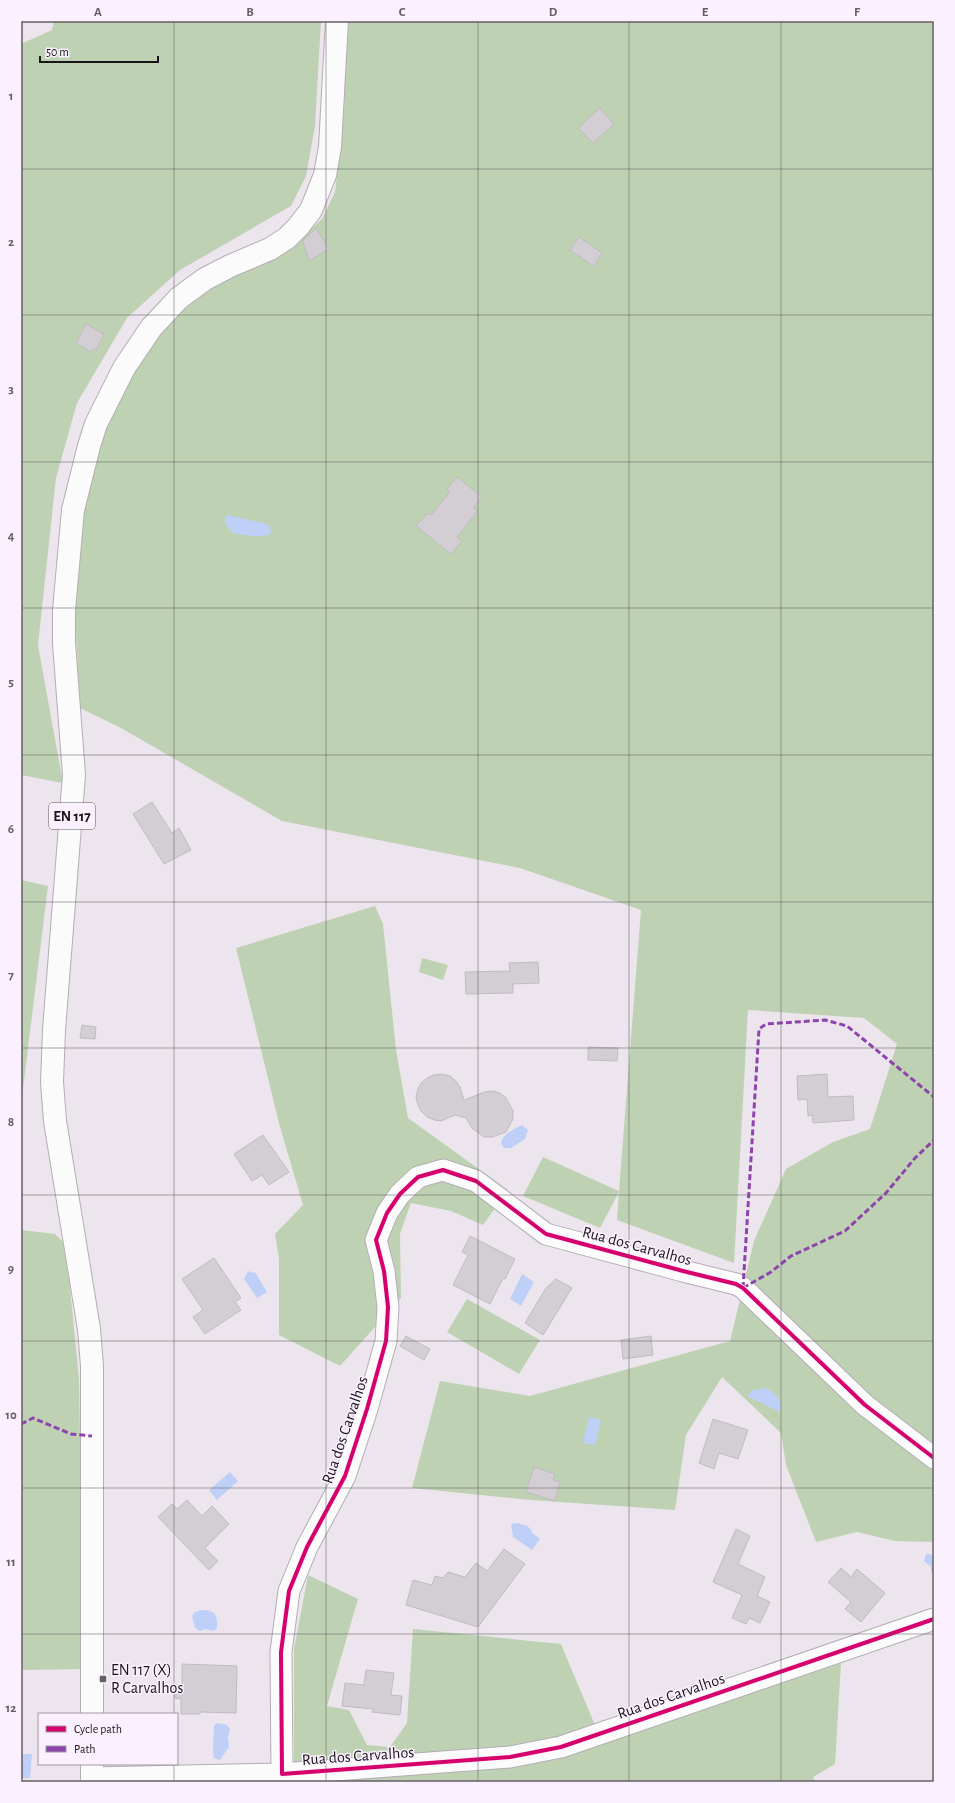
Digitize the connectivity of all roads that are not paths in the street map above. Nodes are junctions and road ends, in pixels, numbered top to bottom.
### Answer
1 (337, 21) edge
2 (934, 1458) edge
3 (934, 1619) edge
4 (92, 1713) edge
5 (92, 1775) edge
6 (282, 1778) edge

1 - 4 main road, EN 117
2 - 6 street, Rua dos Carvalhos
3 - 6 street, Rua dos Carvalhos
5 - 6 street, Rua dos Carvalhos

